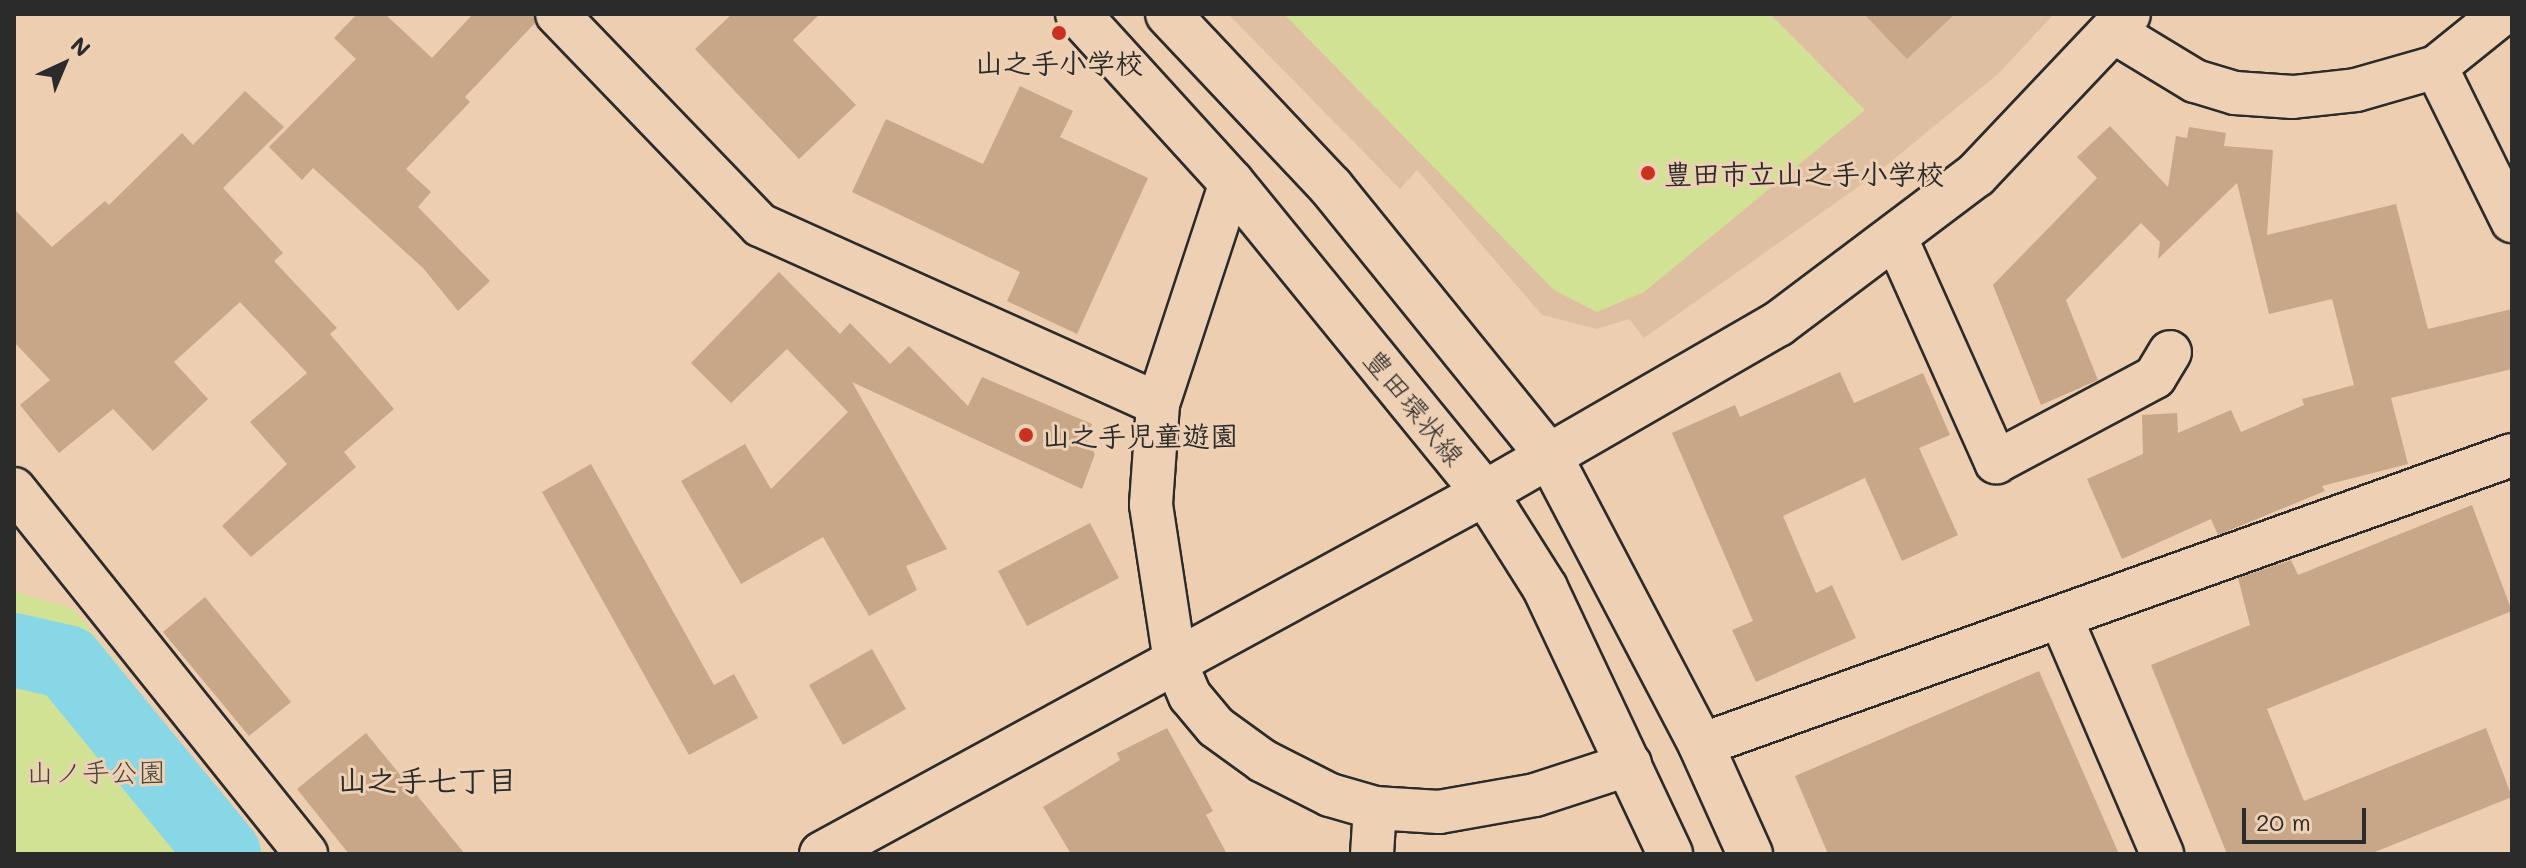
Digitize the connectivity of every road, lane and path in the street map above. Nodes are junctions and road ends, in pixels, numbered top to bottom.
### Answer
1 (557, 14) edge
2 (1078, 14) edge
3 (1168, 14) edge
4 (2502, 14) edge
5 (2121, 23) edge
6 (2436, 67) junction
7 (1231, 182) junction
8 (2512, 221) edge
9 (1895, 236) junction
10 (2170, 352) dead end
11 (1158, 404) junction
12 (2512, 455) edge
13 (1550, 457) junction
14 (14, 489) edge
15 (1485, 493) junction
16 (2061, 618) junction
17 (1175, 661) junction
18 (1701, 745) junction
19 (1630, 764) junction
20 (1375, 808) junction
21 (306, 854) edge
22 (822, 854) edge
23 (1372, 854) edge
24 (1670, 854) edge
25 (1750, 854) edge
26 (2162, 854) edge

1 - 11 street
2 - 7 main road, 豊田環状線
3 - 13 main road
4 - 6 street
5 - 6 street
5 - 9 main road
6 - 8 street
7 - 11 street
7 - 15 main road, 豊田環状線
9 - 10 street
9 - 13 main road
11 - 17 street
12 - 16 street
13 - 15 main road
13 - 18 main road
14 - 21 street
15 - 17 main road
15 - 19 main road, 豊田環状線
16 - 18 street
16 - 26 street
17 - 20 street
17 - 22 main road
18 - 25 main road
19 - 20 street
19 - 24 main road, 豊田環状線
20 - 23 street

